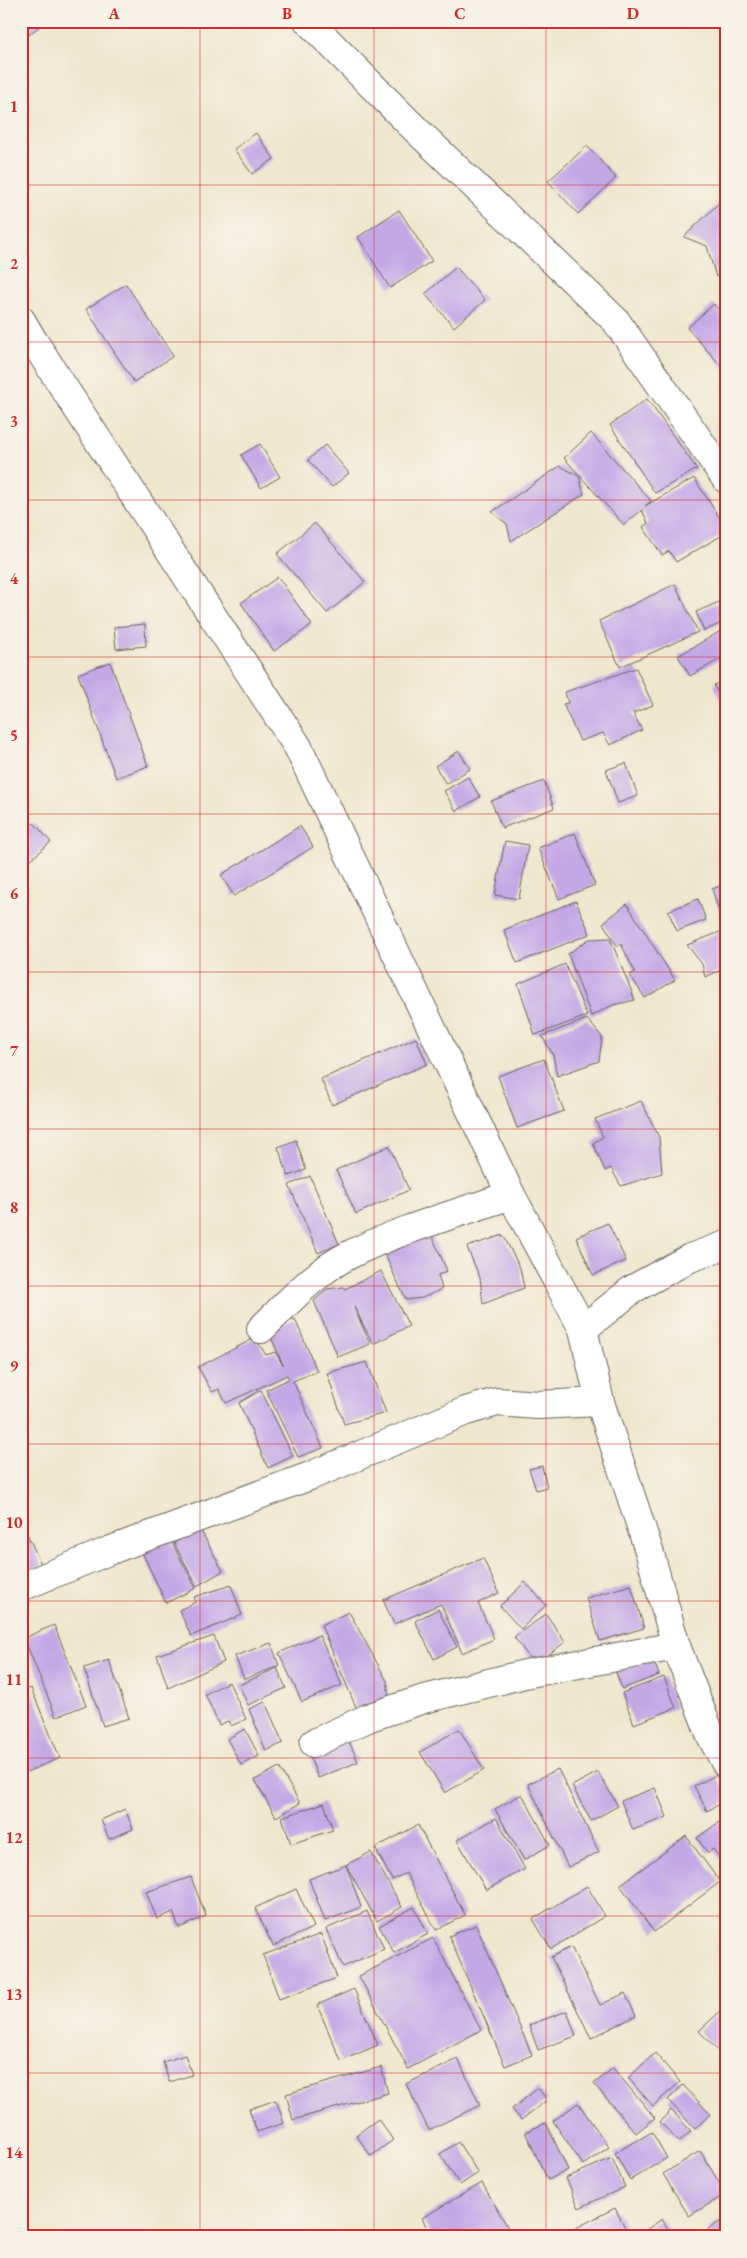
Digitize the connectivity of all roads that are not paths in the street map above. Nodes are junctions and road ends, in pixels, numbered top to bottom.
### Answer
1 (308, 21) edge
2 (21, 320) edge
3 (726, 479) edge
4 (511, 1195) junction
5 (726, 1245) edge
6 (261, 1329) dead end
7 (583, 1330) junction
8 (600, 1402) junction
9 (21, 1588) edge
10 (676, 1646) junction
11 (314, 1743) dead end
12 (726, 1764) edge

1 - 3 street
2 - 4 street
4 - 6 street
4 - 7 street
5 - 7 street
7 - 8 street
8 - 9 street
8 - 10 street
10 - 11 street
10 - 12 street

